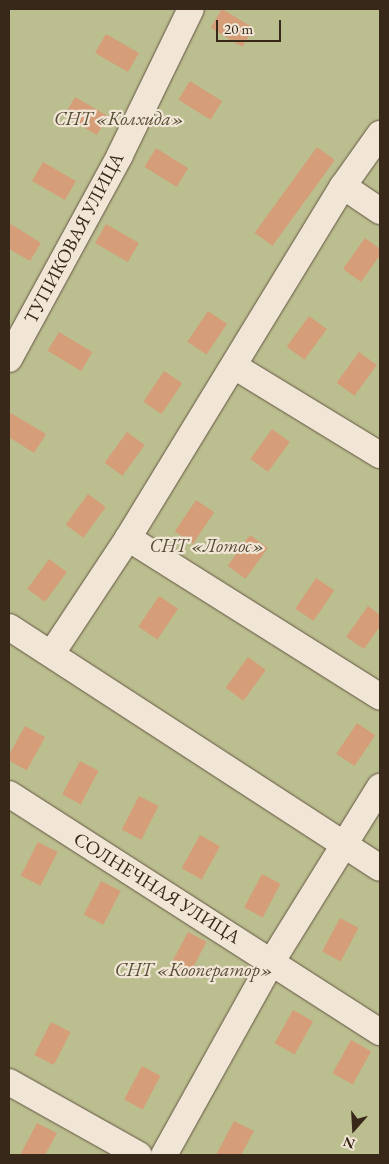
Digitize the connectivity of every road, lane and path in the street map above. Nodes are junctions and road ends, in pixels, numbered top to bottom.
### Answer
1 (191, 9) edge
2 (380, 134) edge
3 (343, 186) junction
4 (380, 211) edge
5 (9, 359) edge
6 (234, 366) junction
7 (380, 455) edge
8 (128, 538) junction
9 (9, 627) edge
10 (52, 653) junction
11 (380, 697) edge
12 (380, 787) edge
13 (9, 794) edge
14 (341, 846) junction
15 (380, 868) edge
16 (272, 961) junction
17 (380, 1032) edge
18 (9, 1082) edge
19 (139, 1155) edge
20 (164, 1155) edge

1 - 5 street, ТУПИКОВАЯ УЛИЦА
2 - 3 street
3 - 4 street
3 - 6 street
6 - 7 street
6 - 8 street
8 - 10 street
8 - 11 street
9 - 10 street
10 - 14 street
12 - 14 street
13 - 16 street, СОЛНЕЧНАЯ УЛИЦА
14 - 15 street
14 - 16 street
16 - 17 street, СОЛНЕЧНАЯ УЛИЦА
16 - 20 street
18 - 19 street

